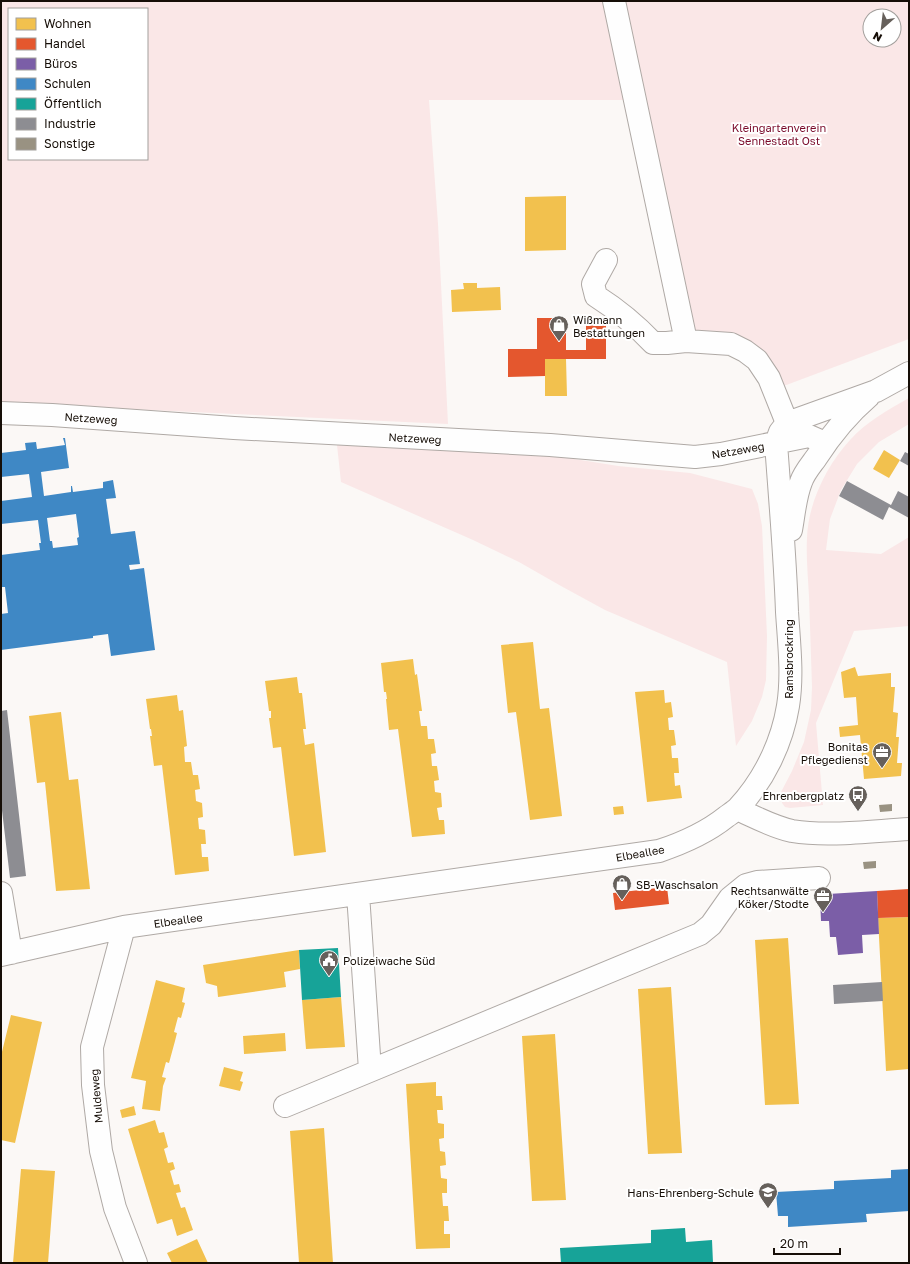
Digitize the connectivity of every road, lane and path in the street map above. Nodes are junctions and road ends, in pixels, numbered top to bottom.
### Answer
1 (614, 1) edge
2 (606, 260) dead end
3 (686, 341) junction
4 (909, 373) edge
5 (876, 391) junction
6 (1, 413) edge
7 (787, 423) junction
8 (776, 443) junction
9 (825, 443) junction
10 (786, 569) junction
11 (737, 809) junction
12 (909, 829) edge
13 (819, 878) dead end
14 (1, 893) edge
15 (358, 894) junction
16 (124, 927) junction
17 (6, 954) edge
18 (370, 1070) junction
19 (285, 1106) dead end
20 (136, 1263) edge

1 - 3 street
2 - 3 street
3 - 7 street
4 - 5 street, Ramsbrockring
5 - 7 street, Ramsbrockring
5 - 9 street, Ramsbrockring
6 - 8 street, Netzeweg
7 - 8 street
8 - 9 street, Netzeweg
8 - 10 street, Ramsbrockring
9 - 10 street, Ramsbrockring
10 - 11 street, Ramsbrockring
11 - 12 street
11 - 15 street, Elbeallee
13 - 18 street
14 - 17 street
15 - 16 street, Elbeallee
15 - 18 street
16 - 17 street, Elbeallee
16 - 20 street, Muldeweg
18 - 19 street

